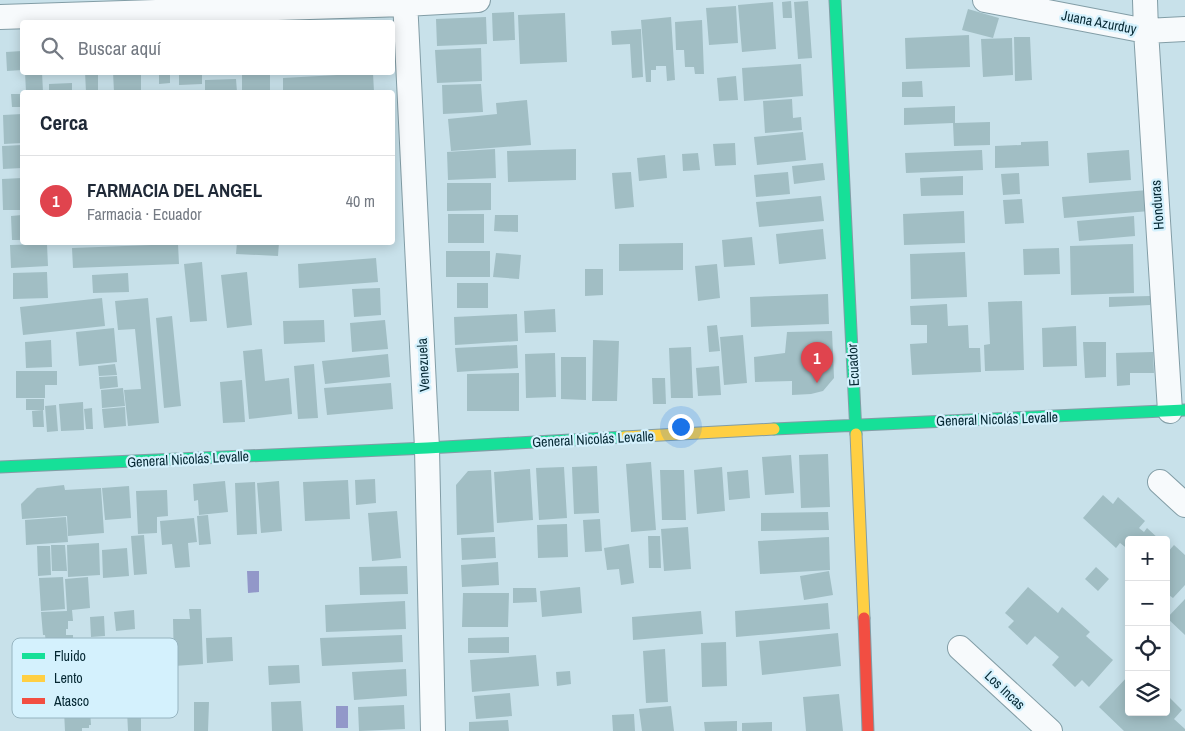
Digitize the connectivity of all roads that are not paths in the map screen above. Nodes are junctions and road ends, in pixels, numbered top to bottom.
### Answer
1 (478, 0) edge
2 (835, 0) edge
3 (985, 0) edge
4 (1145, 0) edge
5 (405, 2) edge
6 (0, 17) edge
7 (1185, 29) edge
8 (1146, 31) junction
9 (1177, 410) edge
10 (856, 424) junction
11 (427, 448) junction
12 (0, 467) edge
13 (1160, 482) dead end
14 (1185, 505) edge
15 (960, 648) dead end
16 (433, 731) edge
17 (868, 731) edge
18 (1050, 731) edge

1 - 5 street
2 - 10 street, Ecuador
3 - 8 street, Juana Azurduy
4 - 8 street, Honduras
5 - 6 street
5 - 11 street, Venezuela
7 - 8 street, Juana Azurduy
8 - 9 street, Honduras
9 - 10 street, General Nicolás Levalle
10 - 11 street, General Nicolás Levalle
10 - 17 street, Ecuador
11 - 12 street, General Nicolás Levalle
11 - 16 street, Venezuela
13 - 14 street
15 - 18 street, Los Incas

